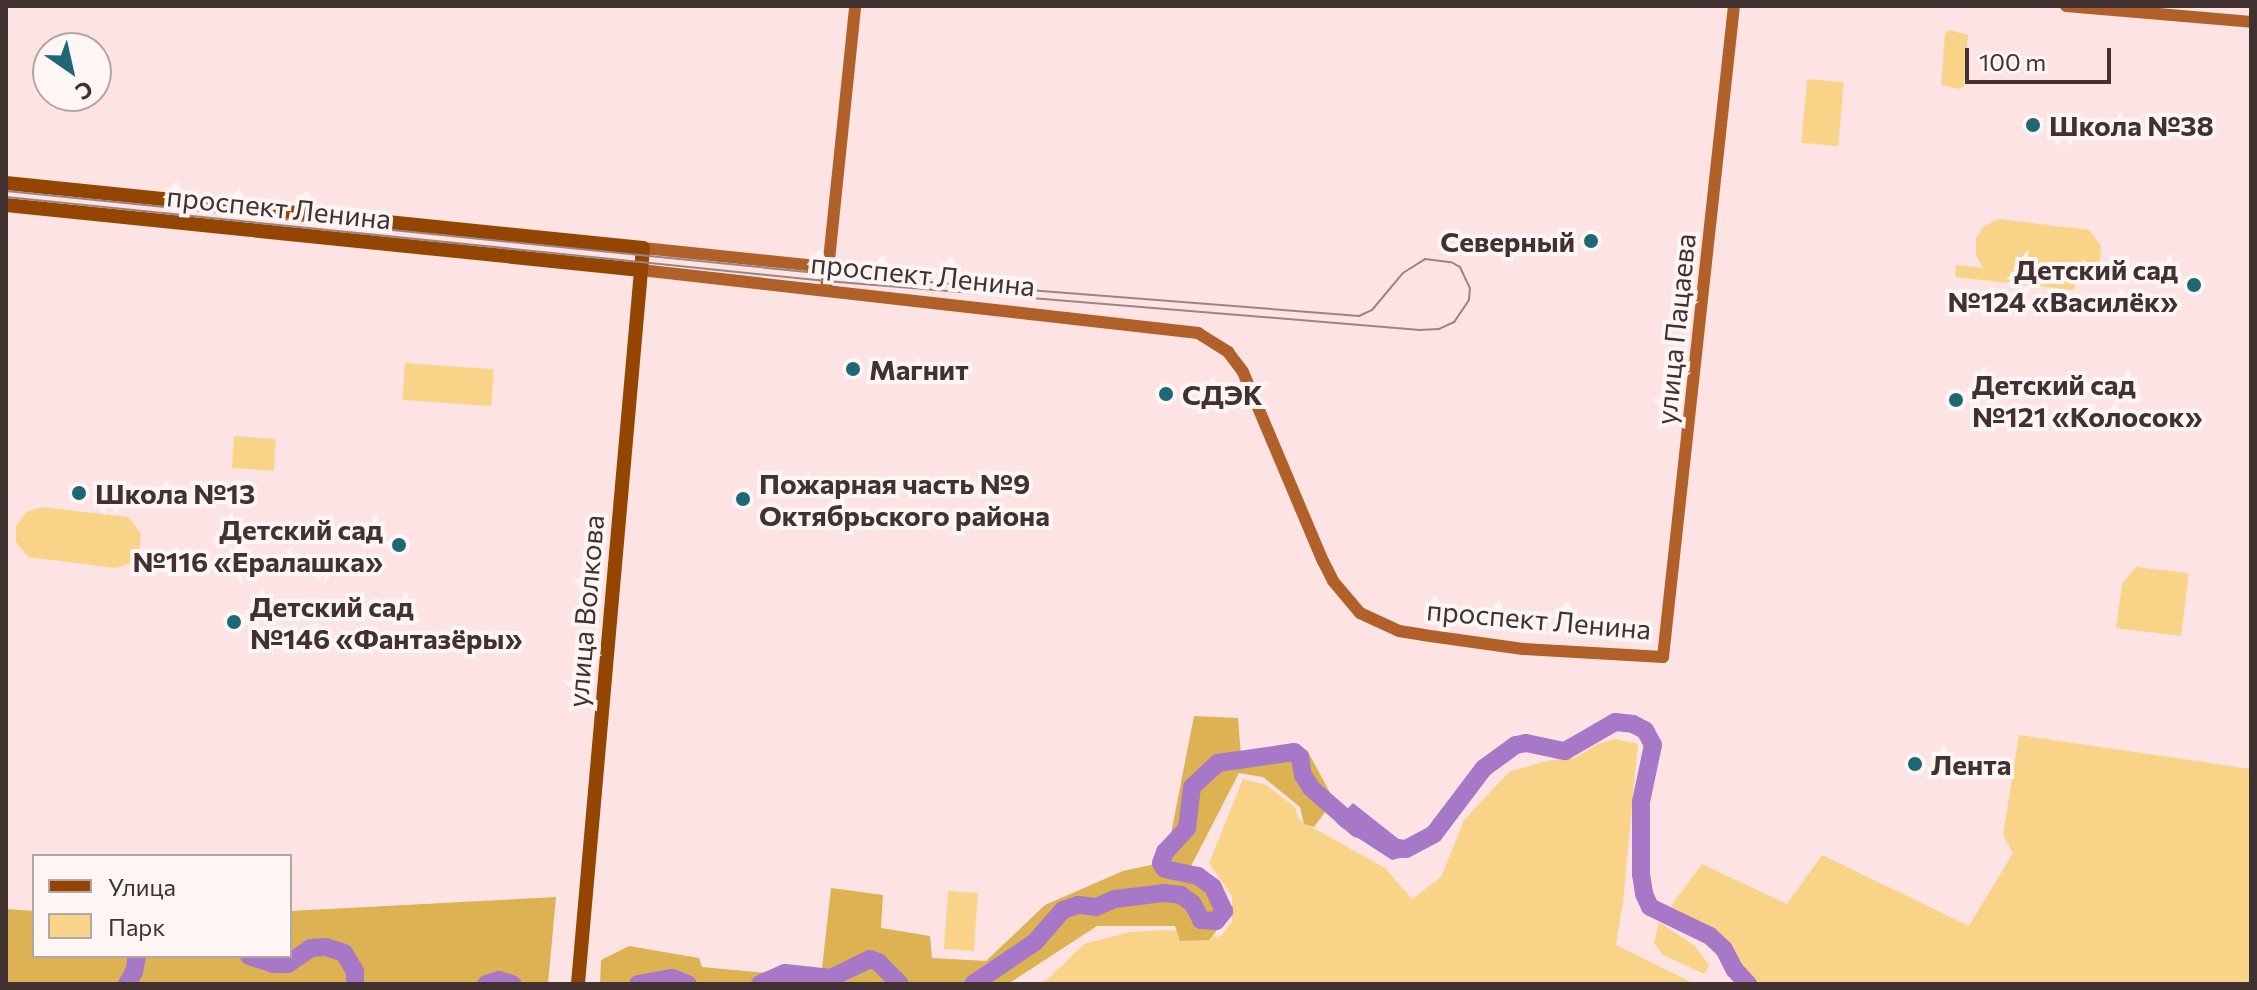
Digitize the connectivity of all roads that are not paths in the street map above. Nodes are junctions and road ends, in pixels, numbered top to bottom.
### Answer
1 (855, 6) edge
2 (1734, 6) edge
3 (2066, 6) edge
4 (2251, 22) edge
5 (6, 183) edge
6 (6, 205) edge
7 (643, 248) junction
8 (828, 267) junction
9 (641, 270) junction
10 (826, 289) junction
11 (1663, 657) joint
12 (578, 982) edge

1 - 8 street
2 - 11 street, улица Пацаева
3 - 4 street
5 - 7 main road, проспект Ленина
6 - 9 main road, проспект Ленина
7 - 8 street, проспект Ленина
7 - 9 main road, улица Волкова
8 - 10 street
9 - 10 street, проспект Ленина
9 - 12 main road, улица Волкова
10 - 11 street, проспект Ленина

